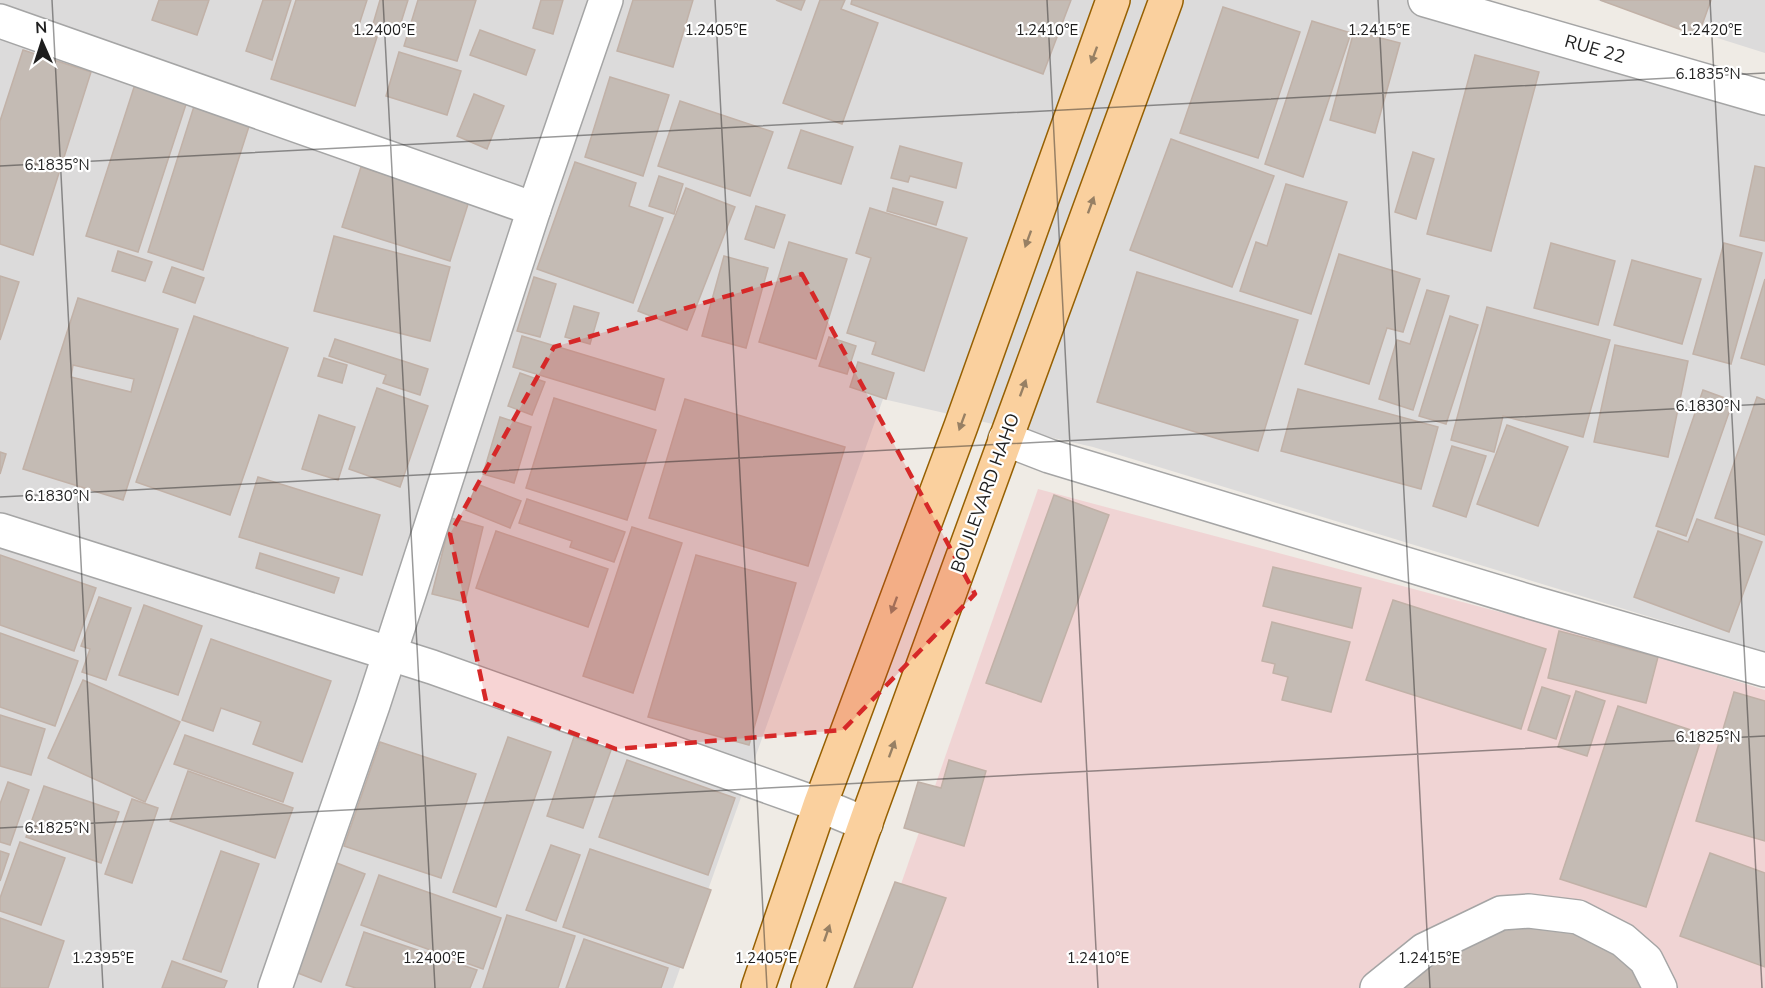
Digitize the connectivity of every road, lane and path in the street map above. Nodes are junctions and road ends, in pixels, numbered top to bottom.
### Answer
1 (606, 0) edge
2 (1113, 0) edge
3 (1166, 0) edge
4 (1425, 0) edge
5 (0, 21) edge
6 (1765, 98) edge
7 (534, 209) junction
8 (1005, 439) junction
9 (0, 530) edge
10 (389, 652) junction
11 (1765, 670) edge
12 (820, 805) junction
13 (866, 824) junction
14 (275, 988) edge
15 (758, 988) edge
16 (808, 988) edge
17 (1377, 988) edge
18 (1660, 988) edge

1 - 7 street
2 -> 12 main road
8 -> 3 main road, BOULEVARD HAHO
4 - 6 street, RUE 22
5 - 7 street
7 - 10 street
8 - 11 street
13 -> 8 main road, BOULEVARD HAHO
9 - 10 street
10 - 12 street
10 - 14 street
12 - 13 street
12 - 15 main road
16 -> 13 main road, BOULEVARD HAHO
17 - 18 street

